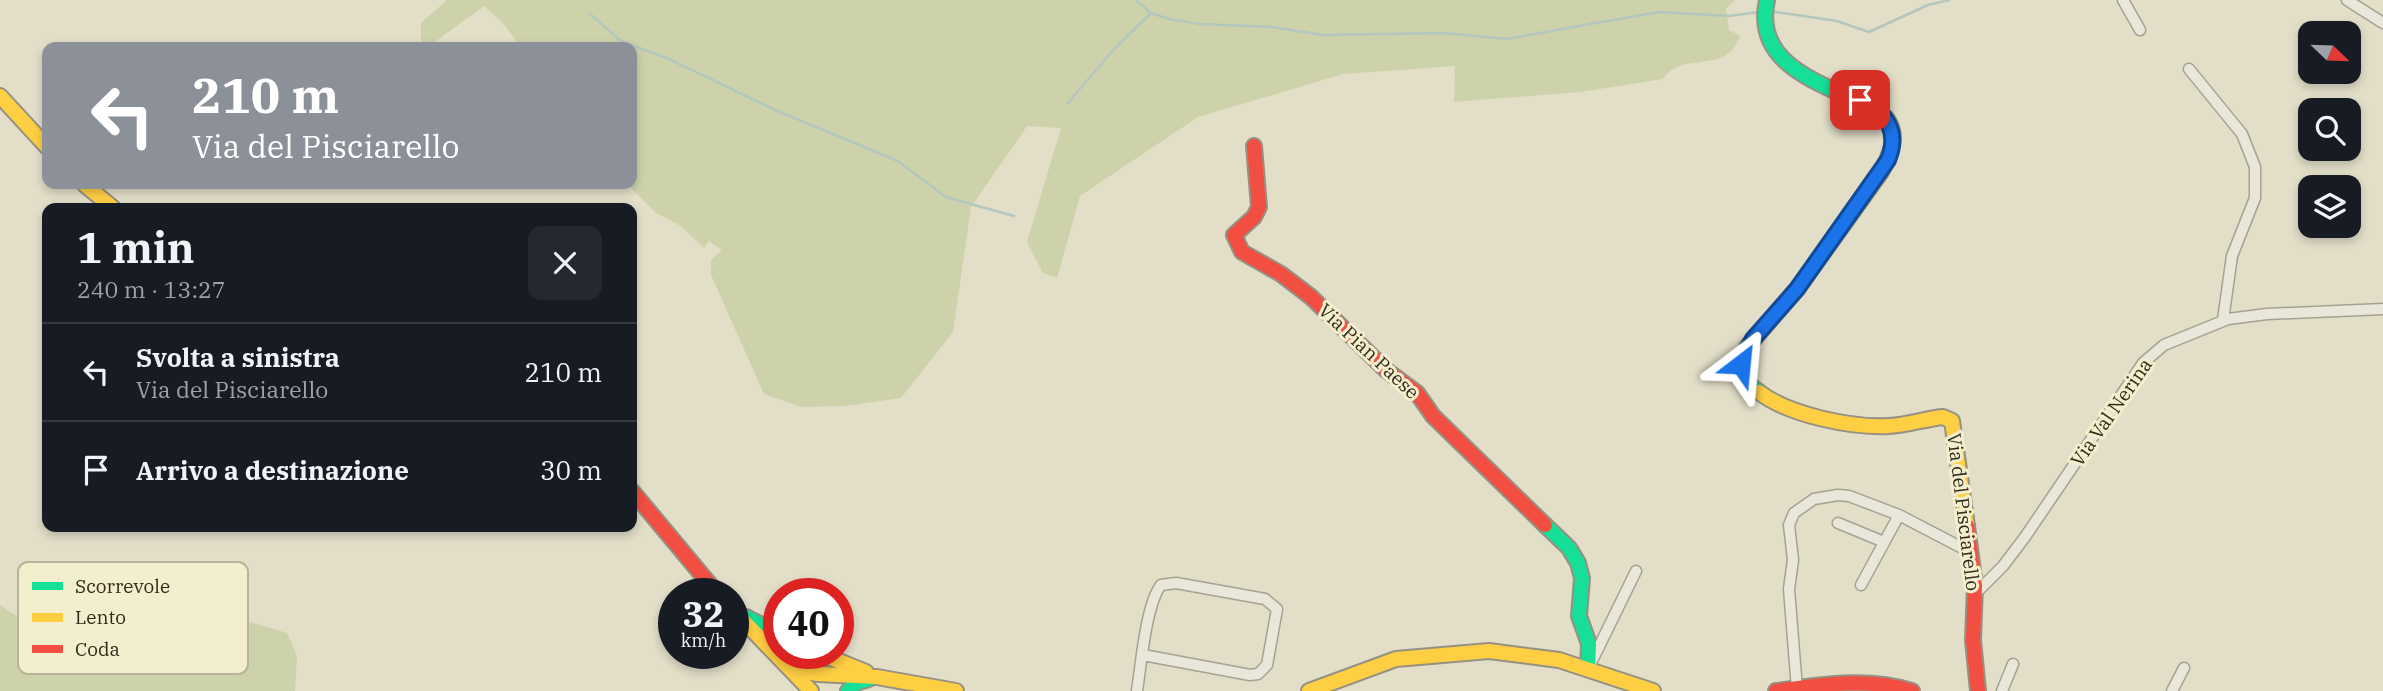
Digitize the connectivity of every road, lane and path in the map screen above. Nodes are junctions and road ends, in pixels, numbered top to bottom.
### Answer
1 (2123, 0) edge
2 (2347, 0) edge
3 (1765, 9) edge
4 (2383, 23) edge
5 (2140, 30) dead end
6 (2189, 69) dead end
7 (1, 100) edge
8 (42, 142) edge
9 (1254, 146) dead end
10 (91, 189) edge
11 (107, 203) edge
12 (2383, 309) edge
13 (2222, 320) junction
14 (637, 497) edge
15 (1899, 515) junction
16 (1838, 523) dead end
17 (1884, 542) junction
18 (1970, 552) junction
19 (1636, 571) dead end
20 (704, 578) edge
21 (1861, 584) dead end
22 (1975, 594) junction
23 (749, 626) edge
24 (763, 641) edge
25 (1143, 655) junction
26 (2013, 664) dead end
27 (854, 667) edge
28 (2184, 668) dead end
29 (791, 669) joint
30 (1588, 669) junction
31 (877, 677) junction
32 (1797, 689) junction
33 (811, 691) edge
34 (848, 691) edge
35 (956, 691) edge
36 (1137, 691) edge
37 (1309, 691) edge
38 (1653, 691) edge
39 (1776, 691) edge
40 (1912, 691) edge
41 (1978, 691) edge
42 (2002, 691) edge
43 (2172, 691) edge

1 - 5 street
2 - 4 street
3 - 18 street, Via del Pisciarello
6 - 13 street
7 - 8 street
9 - 30 street, Via Pian Paese
10 - 11 street
12 - 13 street, Via Val Nerina
13 - 22 street, Via Val Nerina
14 - 20 street
15 - 17 street
15 - 18 street
15 - 32 street
16 - 17 street
17 - 21 street
18 - 22 street, Via del Pisciarello
19 - 30 street
22 - 41 street, Via del Pisciarello
23 - 24 street
25 - 25 street
25 - 36 street
26 - 42 street
27 - 31 street
28 - 43 street
29 - 31 street
29 - 33 street
30 - 37 street
30 - 38 street
31 - 34 street
31 - 35 street
32 - 39 street
32 - 40 street

